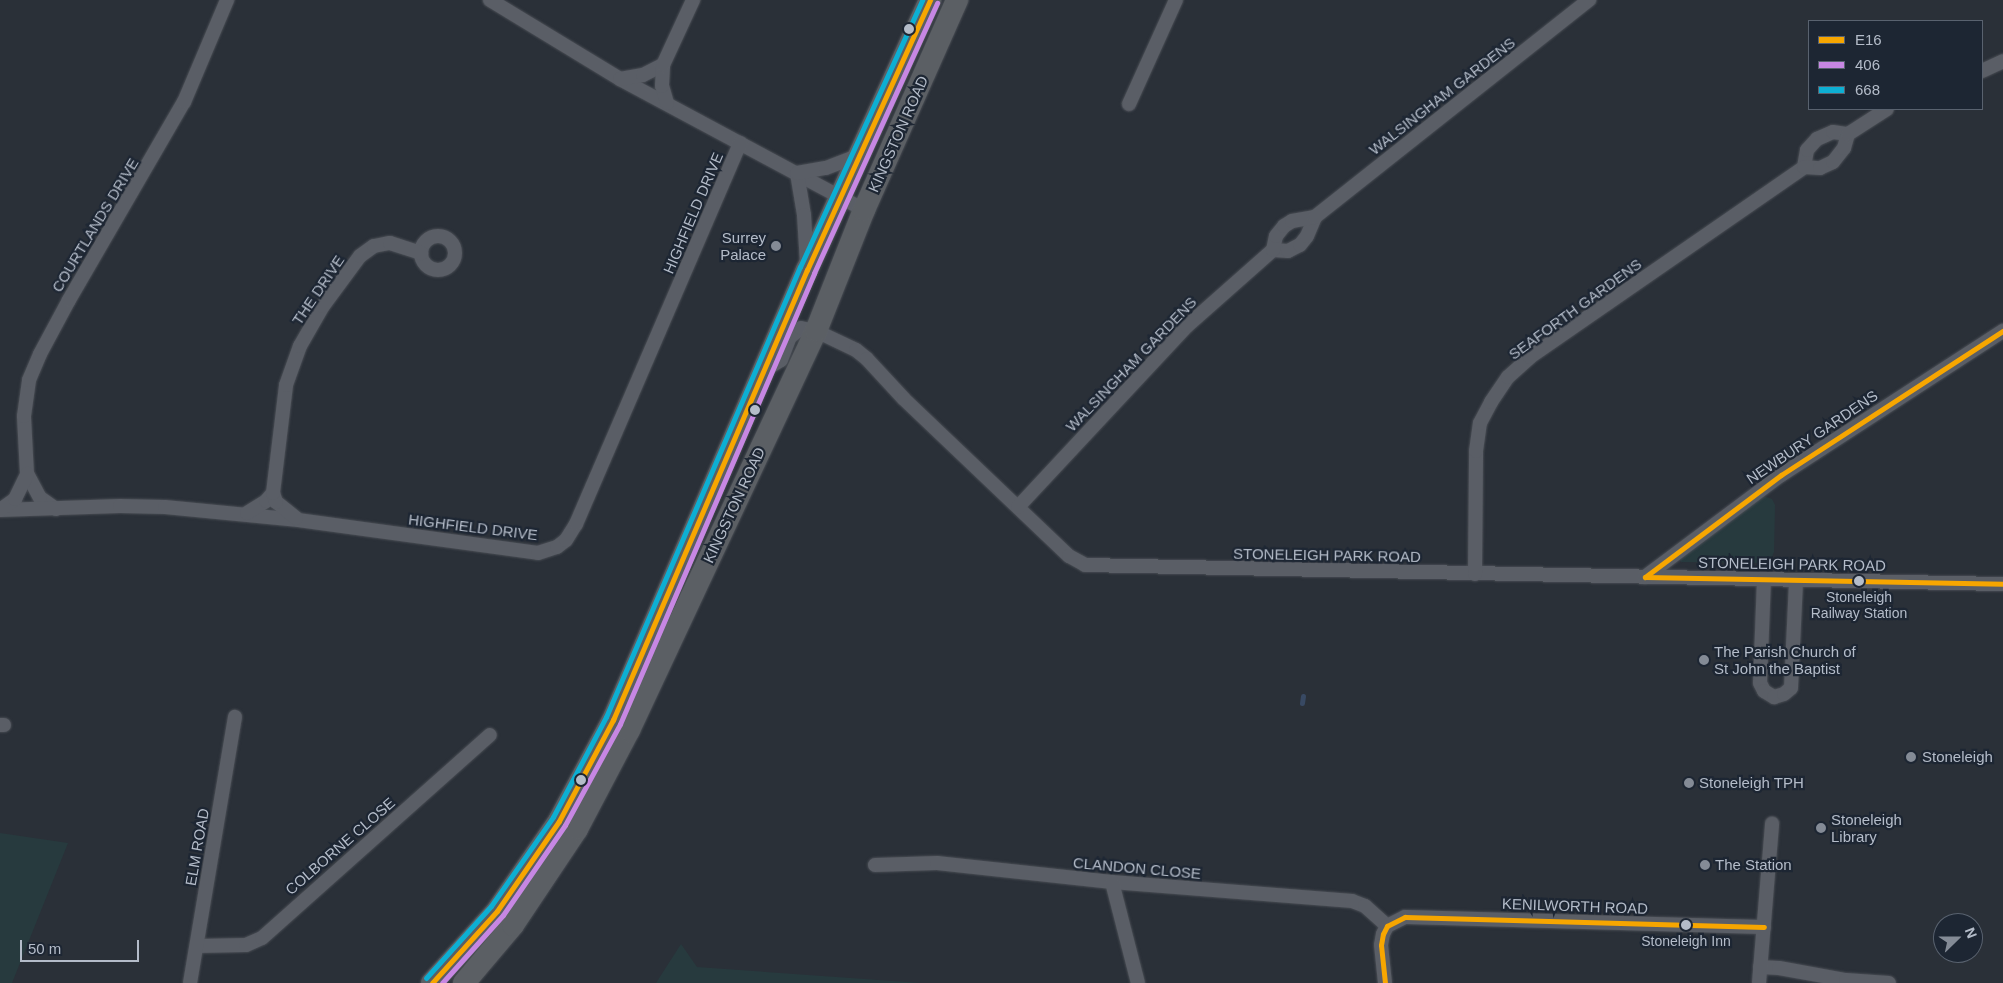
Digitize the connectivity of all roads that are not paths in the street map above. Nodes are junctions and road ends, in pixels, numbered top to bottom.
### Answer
1 (227, 0) edge
2 (490, 0) edge
3 (693, 0) edge
4 (930, 0) edge
5 (957, 0) edge
6 (1176, 0) edge
7 (1589, 0) edge
8 (2003, 61) edge
9 (664, 65) junction
10 (1983, 71) edge
11 (620, 78) junction
12 (667, 103) junction
13 (1129, 104) dead end
14 (1885, 110) edge
15 (1848, 134) junction
16 (740, 143) junction
17 (858, 156) junction
18 (1804, 167) junction
19 (797, 173) junction
20 (840, 196) junction
21 (864, 210) junction
22 (1315, 217) junction
23 (1273, 250) junction
24 (421, 253) dead end
25 (807, 270) junction
26 (816, 331) junction
27 (2003, 331) edge
28 (764, 371) junction
29 (27, 474) junction
30 (273, 493) junction
31 (1018, 507) junction
32 (56, 509) junction
33 (0, 510) edge
34 (247, 514) junction
35 (298, 520) junction
36 (1475, 574) junction
37 (1645, 577) junction
38 (1764, 579) junction
39 (1796, 581) junction
40 (2003, 584) edge
41 (235, 717) dead end
42 (490, 735) dead end
43 (1772, 824) dead end
44 (875, 865) dead end
45 (1112, 882) junction
46 (1387, 926) junction
47 (1764, 928) junction
48 (197, 946) junction
49 (1760, 967) junction
50 (190, 983) edge
51 (432, 983) edge
52 (464, 983) edge
53 (1138, 983) edge
54 (1386, 983) edge
55 (1759, 983) edge
56 (1889, 983) edge

1 - 29 street, COURTLANDS DRIVE
2 - 11 street
3 - 9 street
4 - 17 highway, KINGSTON ROAD
5 - 21 highway, KINGSTON ROAD
6 - 13 street
7 - 22 street, WALSINGHAM GARDENS
8 - 10 street
9 - 11 street
9 - 12 street
11 - 12 street
12 - 16 street
14 - 15 street
15 - 18 street, SEAFORTH GARDENS
15 - 18 street
16 - 19 street
16 - 35 street, HIGHFIELD DRIVE
17 - 19 street
17 - 20 highway, KINGSTON ROAD
18 - 36 street, SEAFORTH GARDENS
19 - 20 street
19 - 25 street
20 - 21 street
20 - 25 highway, KINGSTON ROAD
21 - 26 highway, KINGSTON ROAD
22 - 23 street, WALSINGHAM GARDENS
22 - 23 street, WALSINGHAM GARDENS
23 - 31 street, WALSINGHAM GARDENS
24 - 30 street, THE DRIVE
25 - 28 highway, KINGSTON ROAD
26 - 28 street, STONELEIGH PARK ROAD
26 - 31 street, STONELEIGH PARK ROAD
26 - 52 highway, KINGSTON ROAD
27 - 37 street, NEWBURY GARDENS
28 - 51 highway, KINGSTON ROAD
29 - 32 street, COURTLANDS DRIVE
29 - 33 street, COURTLANDS DRIVE
30 - 34 street
30 - 35 street
31 - 36 street, STONELEIGH PARK ROAD
32 - 33 street, HIGHFIELD DRIVE
32 - 34 street, HIGHFIELD DRIVE
34 - 35 street, HIGHFIELD DRIVE
36 - 37 street, STONELEIGH PARK ROAD
37 - 38 street, STONELEIGH PARK ROAD
38 - 39 street, STONELEIGH PARK ROAD
38 - 39 street
39 - 40 street, STONELEIGH PARK ROAD
41 - 48 street, ELM ROAD
42 - 48 street, COLBORNE CLOSE
43 - 47 street
44 - 45 street, CLANDON CLOSE
45 - 46 street, CLANDON CLOSE
45 - 53 street
46 - 47 street, KENILWORTH ROAD
46 - 54 street
47 - 49 street
48 - 50 street, ELM ROAD
49 - 55 street
49 - 56 street

